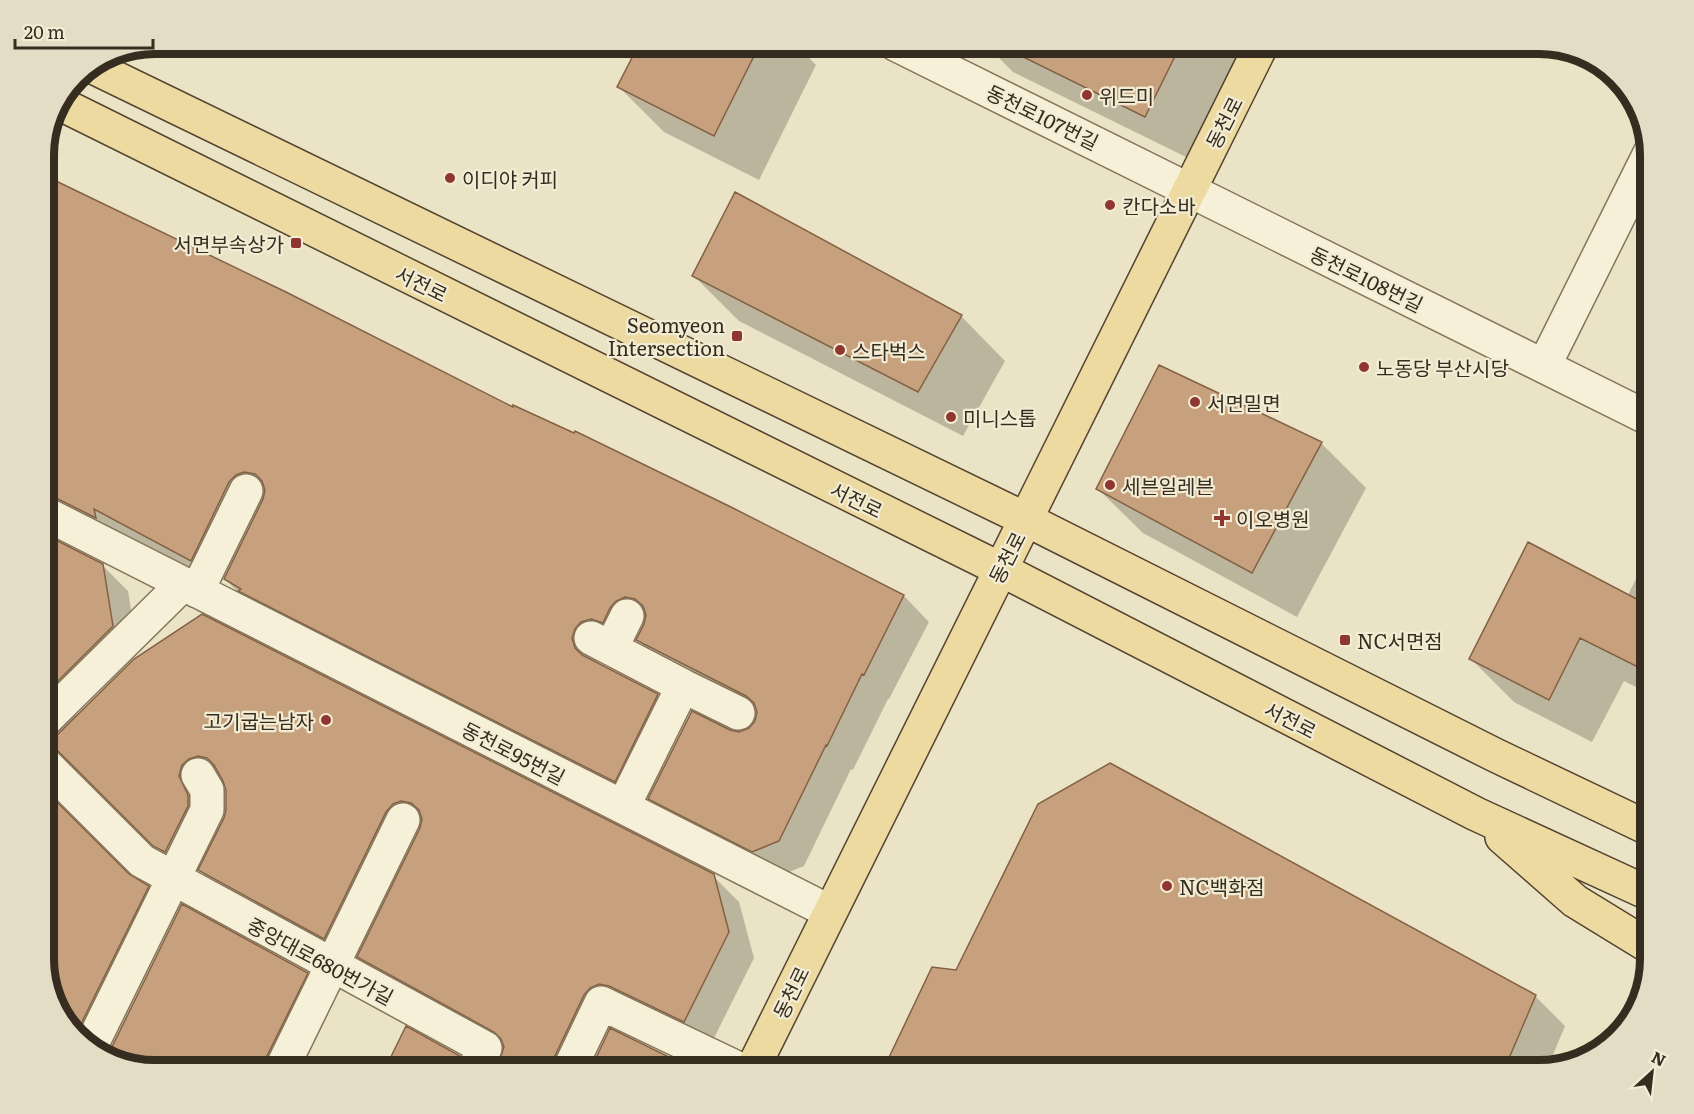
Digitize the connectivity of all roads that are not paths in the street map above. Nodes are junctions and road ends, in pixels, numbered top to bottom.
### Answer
1 (916, 54) edge
2 (1257, 54) edge
3 (100, 70) edge
4 (66, 107) edge
5 (1640, 173) edge
6 (1190, 189) junction
7 (1544, 366) junction
8 (1640, 414) edge
9 (246, 491) dead end
10 (54, 518) edge
11 (1025, 519) junction
12 (1000, 569) junction
13 (190, 588) junction
14 (627, 616) dead end
15 (683, 686) junction
16 (54, 712) edge
17 (738, 713) dead end
18 (54, 773) edge
19 (198, 775) dead end
20 (623, 807) junction
21 (1476, 814) junction
22 (403, 820) dead end
23 (1640, 824) edge
24 (174, 880) junction
25 (1640, 889) edge
26 (830, 912) junction
27 (1640, 941) edge
28 (332, 966) junction
29 (94, 1040) edge
30 (286, 1060) edge
31 (479, 1060) edge
32 (573, 1060) edge
33 (718, 1060) edge
34 (757, 1060) edge

1 - 6 street, 동천로107번길
2 - 6 main road, 동천로
3 - 11 main road
4 - 12 main road, 서전로
5 - 7 street
6 - 7 street, 동천로108번길
6 - 11 main road, 동천로
7 - 8 street, 동천로108번길
9 - 13 street
10 - 13 street, 동천로95번길
11 - 12 main road, 동천로
11 - 23 main road
12 - 21 main road, 서전로
12 - 26 main road, 동천로
13 - 16 street
13 - 20 street, 동천로95번길
14 - 15 street
15 - 17 street
15 - 20 street
18 - 24 street, 중앙대로680번가길
19 - 24 street
20 - 26 street, 동천로95번길
21 - 25 main road, 서전로
21 - 27 main road
22 - 28 street
24 - 28 street, 중앙대로680번가길
24 - 29 street
26 - 34 main road, 동천로
28 - 30 street
28 - 31 street, 중앙대로680번가길
32 - 33 street

